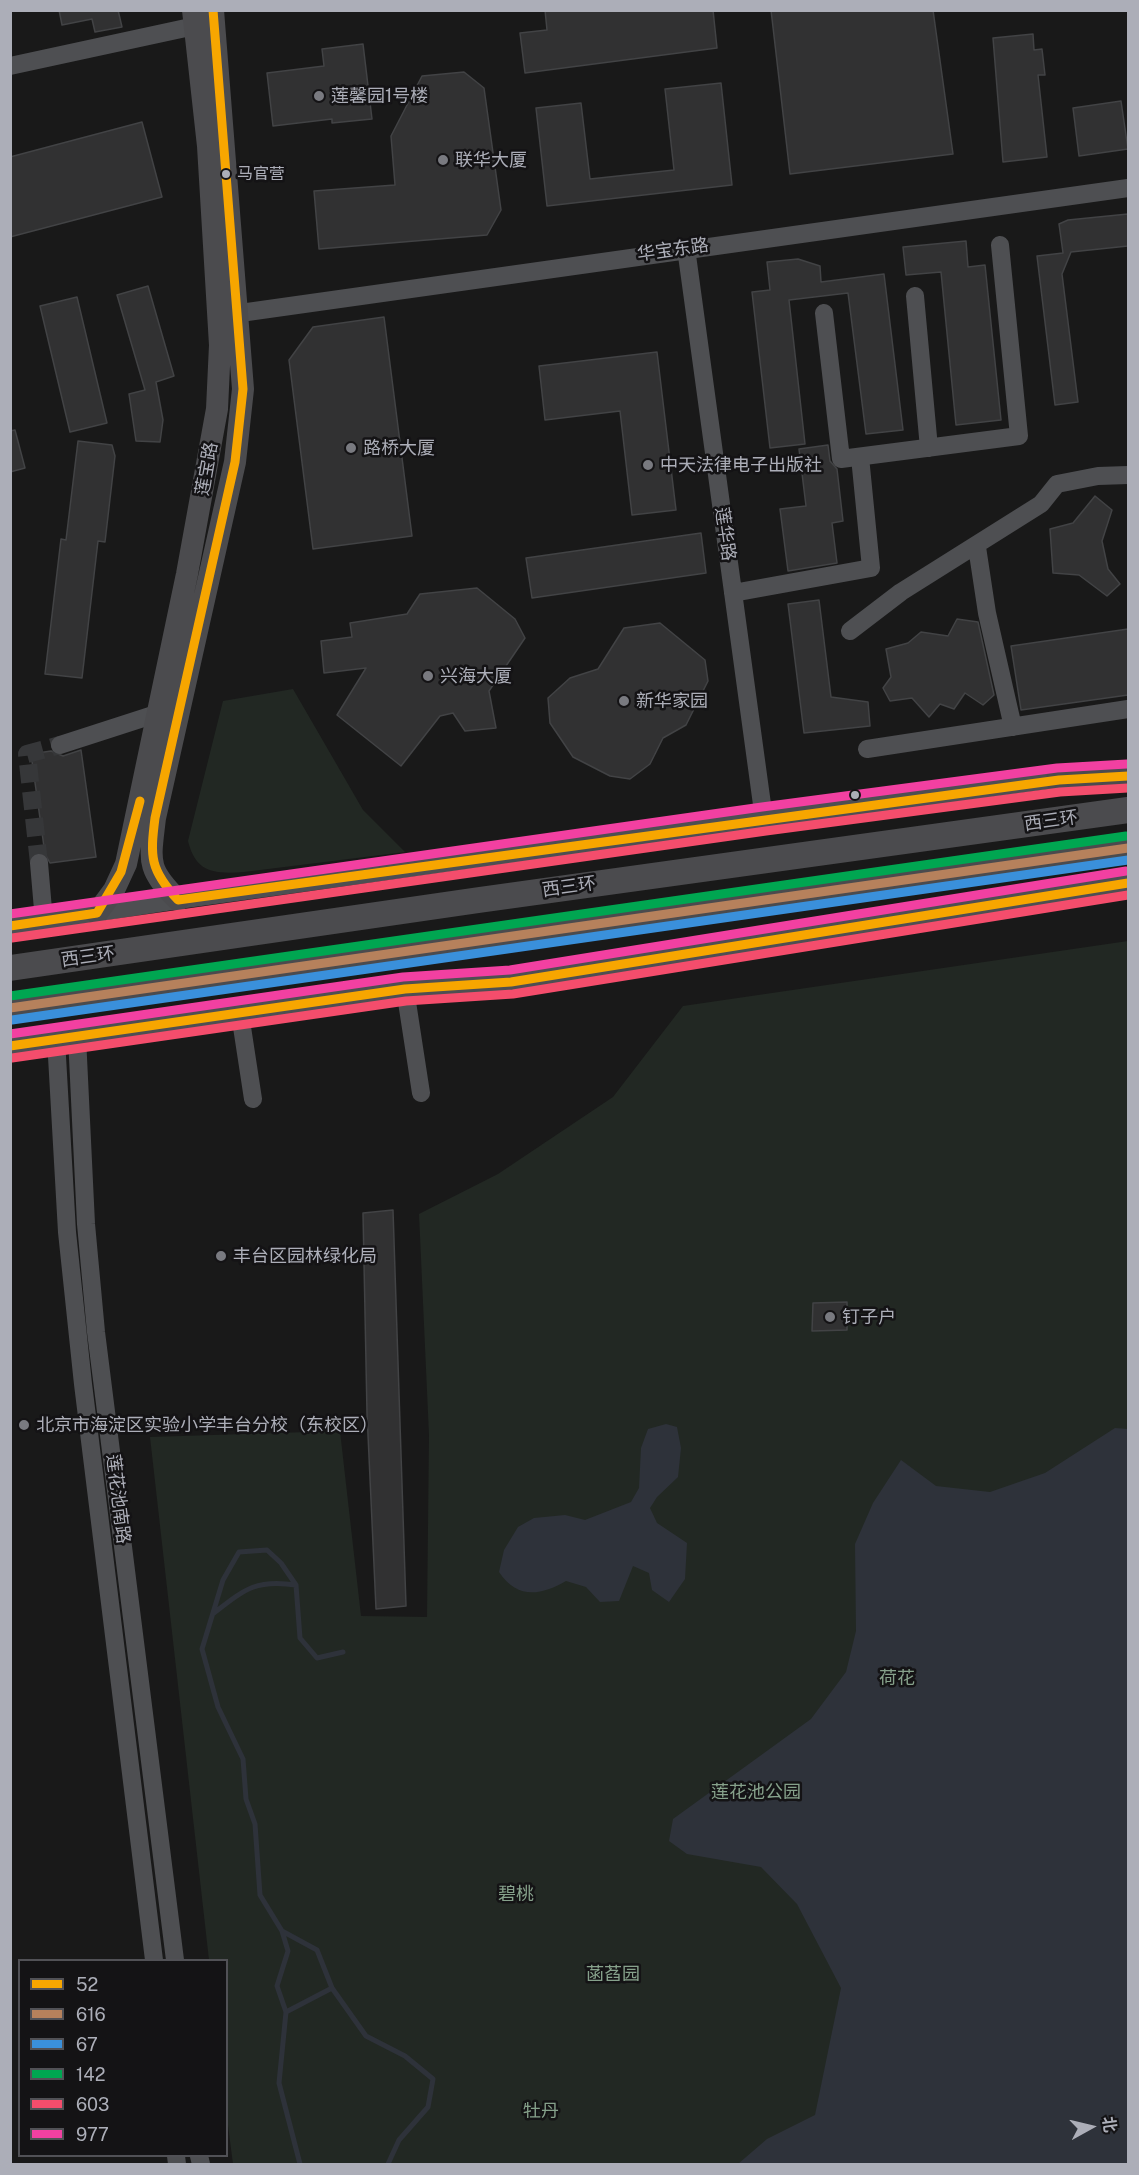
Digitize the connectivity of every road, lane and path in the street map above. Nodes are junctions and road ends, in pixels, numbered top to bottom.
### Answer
1 (213, 10) edge
2 (194, 18) edge
3 (10, 66) edge
4 (1128, 188) edge
5 (1000, 245) dead end
6 (686, 248) junction
7 (915, 296) dead end
8 (824, 313) dead end
9 (228, 315) junction
10 (929, 448) junction
11 (860, 457) junction
12 (1128, 476) edge
13 (977, 547) junction
14 (733, 593) junction
15 (850, 630) dead end
16 (1128, 709) edge
17 (159, 713) junction
18 (1013, 727) junction
19 (60, 745) tunnel mouth
20 (867, 749) dead end
21 (1128, 764) edge
22 (1128, 776) edge
23 (1059, 780) junction
24 (1128, 810) edge
25 (764, 819) junction
26 (1128, 848) edge
27 (39, 863) tunnel mouth
28 (1128, 883) edge
29 (178, 900) junction
30 (97, 913) junction
31 (44, 921) junction
32 (10, 926) edge
33 (10, 968) edge
34 (405, 990) junction
35 (10, 1008) edge
36 (240, 1014) junction
37 (77, 1037) junction
38 (56, 1039) junction
39 (10, 1046) edge
40 (421, 1093) dead end
41 (253, 1099) dead end
42 (154, 1959) edge
43 (175, 1959) edge

1 - 9 main road, 莲宝路
2 - 3 street
2 - 9 main road, 莲宝路
4 - 6 street, 华宝东路
5 - 10 street
6 - 9 street, 华宝东路
6 - 14 street, 莲华路
7 - 10 street
8 - 11 street
9 - 17 main road, 莲宝路
9 - 29 main road, 莲宝路
10 - 11 street
11 - 14 street
12 - 13 street
13 - 15 street
13 - 18 street
14 - 25 street, 莲华路
16 - 18 street
17 - 19 street
17 - 30 main road, 莲宝路
18 - 20 street
21 - 23 street
22 - 23 highway
23 - 25 street
24 - 33 highway, 西三环
25 - 29 street
26 - 35 highway
27 - 31 street
28 - 34 street
29 - 30 street
30 - 31 street
31 - 32 street
34 - 36 street
34 - 40 street
36 - 37 street
36 - 41 street
37 - 38 street
37 - 43 street, 莲花池南路
38 - 39 street
38 - 42 street, 莲花池南路

